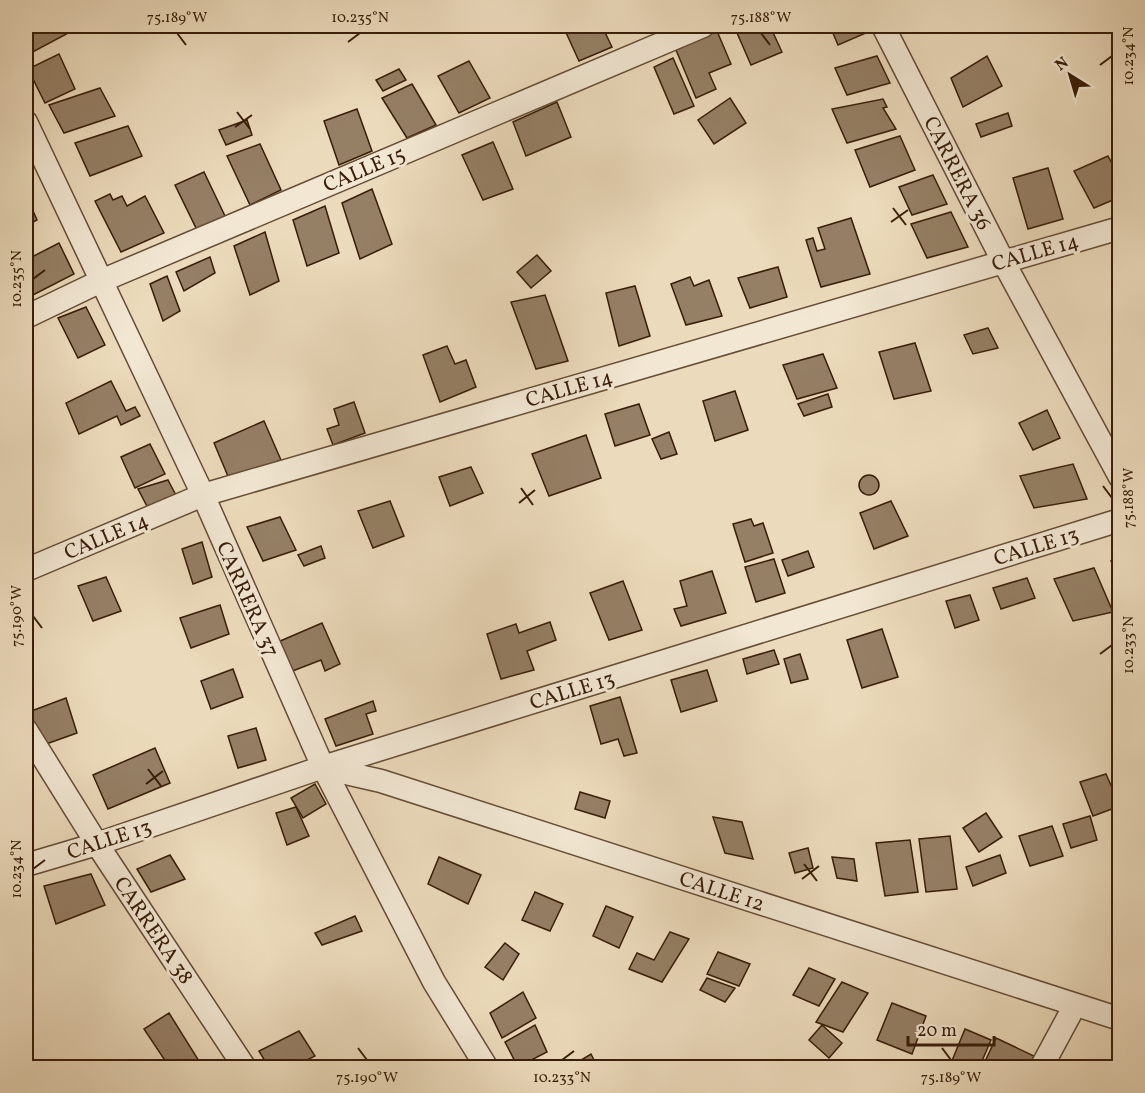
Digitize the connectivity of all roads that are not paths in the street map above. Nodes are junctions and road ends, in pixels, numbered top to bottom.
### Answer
1 (703, 26) edge
2 (883, 26) edge
3 (26, 122) edge
4 (1119, 228) edge
5 (1003, 261) junction
6 (101, 280) junction
7 (26, 317) edge
8 (1119, 477) edge
9 (202, 495) junction
10 (1119, 520) edge
11 (26, 570) edge
12 (26, 730) edge
13 (323, 767) junction
14 (97, 844) junction
15 (26, 865) edge
16 (1076, 1005) junction
17 (1119, 1019) edge
18 (245, 1068) edge
19 (487, 1068) edge
20 (1041, 1068) edge

1 - 6 street, CALLE 15
2 - 5 street, CARRERA 36
3 - 6 street, CARRERA 37
4 - 5 street, CALLE 14
5 - 8 street, CARRERA 36
5 - 9 street, CALLE 14
6 - 7 street, CALLE 15
6 - 9 street, CARRERA 37
9 - 11 street, CALLE 14
9 - 13 street, CARRERA 37
10 - 13 street, CALLE 13
12 - 14 street, CARRERA 38
13 - 14 street, CALLE 13
13 - 16 street, CALLE 12
13 - 19 street, CARRERA 37
14 - 15 street, CALLE 13
14 - 18 street, CARRERA 38
16 - 17 street, CALLE 12
16 - 20 street

